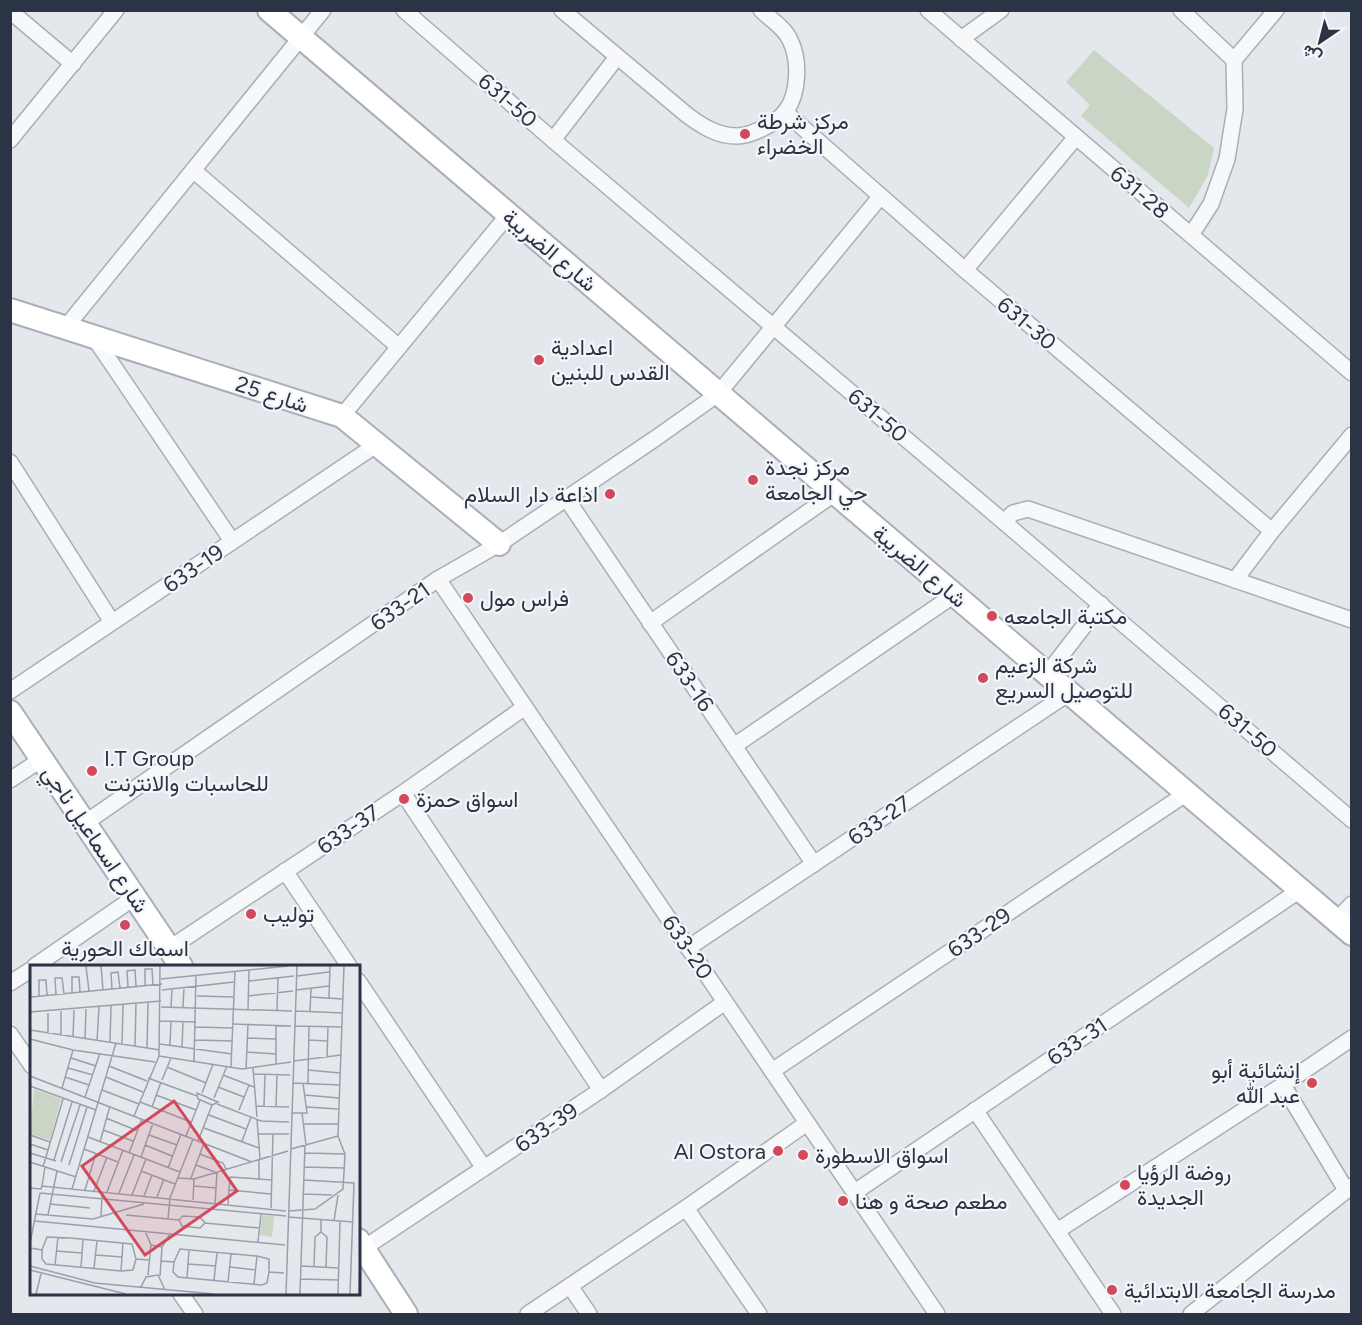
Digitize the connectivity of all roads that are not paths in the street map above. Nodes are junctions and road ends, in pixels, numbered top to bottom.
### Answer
1 (116, 10) edge
2 (269, 10) edge
3 (323, 10) edge
4 (404, 10) edge
5 (562, 10) edge
6 (761, 10) edge
7 (928, 10) edge
8 (1001, 10) edge
9 (1181, 10) edge
10 (1276, 10) edge
11 (10, 11) edge
12 (301, 38) junction
13 (961, 39) junction
14 (617, 57) junction
15 (1234, 60) junction
16 (73, 64) junction
17 (785, 112) junction
18 (1076, 137) junction
19 (10, 140) edge
20 (553, 140) junction
21 (192, 170) junction
22 (880, 197) junction
23 (508, 215) junction
24 (1191, 235) junction
25 (965, 270) junction
26 (10, 310) edge
27 (773, 326) junction
28 (66, 327) junction
29 (93, 336) junction
30 (399, 347) junction
31 (1352, 373) edge
32 (718, 394) junction
33 (342, 416) junction
34 (1352, 435) edge
35 (376, 445) junction
36 (10, 462) edge
37 (835, 493) junction
38 (566, 498) junction
39 (1004, 522) junction
40 (1272, 531) junction
41 (232, 542) junction
42 (499, 544) junction
43 (438, 579) junction
44 (1235, 580) junction
45 (954, 595) junction
46 (1101, 604) junction
47 (1352, 620) edge
48 (112, 622) junction
49 (650, 623) junction
50 (1047, 674) junction
51 (10, 691) edge
52 (1069, 693) junction
53 (525, 707) junction
54 (10, 712) edge
55 (734, 746) junction
56 (42, 759) junction
57 (10, 780) edge
58 (403, 793) junction
59 (1187, 793) junction
60 (1352, 820) edge
61 (85, 823) junction
62 (814, 864) junction
63 (285, 872) junction
64 (1300, 890) junction
65 (135, 897) junction
66 (1352, 904) edge
67 (1344, 927) edge
68 (688, 948) junction
69 (176, 957) edge
70 (37, 965) edge
71 (348, 965) edge
72 (30, 970) edge
73 (10, 983) edge
74 (360, 984) edge
75 (725, 1002) junction
76 (10, 1034) edge
77 (1352, 1038) edge
78 (30, 1063) edge
79 (772, 1071) junction
80 (1283, 1085) junction
81 (601, 1090) junction
82 (975, 1110) junction
83 (807, 1123) junction
84 (484, 1168) junction
85 (1349, 1188) edge
86 (855, 1192) junction
87 (686, 1208) junction
88 (1057, 1231) junction
89 (361, 1244) edge
90 (570, 1286) junction
91 (183, 1295) edge
92 (195, 1314) edge
93 (406, 1314) edge
94 (528, 1314) edge
95 (589, 1314) edge
96 (759, 1314) edge
97 (937, 1314) edge
98 (1113, 1314) edge
99 (1191, 1314) edge

1 - 16 street
2 - 12 street, شارع الضريبة
3 - 12 street
4 - 20 street, 631-50
5 - 14 street
6 - 17 street
7 - 13 street, 631-28
8 - 13 street
9 - 15 street
10 - 15 street
11 - 16 street
12 - 21 street
12 - 23 street, شارع الضريبة
13 - 18 street, 631-28
14 - 17 street
14 - 20 street
15 - 24 street
16 - 19 street
17 - 22 street, 631-30
18 - 24 street, 631-28
18 - 25 street
20 - 27 street, 631-50
21 - 28 street
21 - 30 street
22 - 25 street, 631-30
22 - 27 street, 633-21
23 - 30 street
23 - 32 street, شارع الضريبة
24 - 31 street, 631-28
25 - 40 street, 631-30
26 - 28 street, شارع 25
27 - 32 street, 633-21
27 - 39 street, 631-50
28 - 29 street, شارع 25
29 - 33 street, شارع 25
29 - 41 street
30 - 33 street
32 - 37 street, شارع الضريبة
32 - 38 street, 633-21
33 - 35 street, شارع 25
34 - 40 street
35 - 41 street, 633-19
35 - 42 street, شارع 25
36 - 48 street
37 - 45 street, شارع الضريبة
37 - 49 street
38 - 42 street, 633-21
38 - 49 street, 633-16
39 - 44 street
39 - 46 street, 631-50
40 - 44 street
41 - 48 street, 633-19
42 - 43 street, 633-21
43 - 53 street, 633-20
43 - 61 street, 633-21
44 - 47 street
45 - 50 street, شارع الضريبة
45 - 55 street
46 - 50 street
46 - 60 street, 631-50
48 - 51 street, 633-19
49 - 55 street, 633-16
50 - 52 street, شارع الضريبة
52 - 59 street, شارع الضريبة
52 - 62 street, 633-27
53 - 58 street, 633-37
53 - 68 street, 633-20
54 - 56 street, شارع اسماعيل ناجي
55 - 62 street, 633-16
56 - 57 street
56 - 61 street, شارع اسماعيل ناجي
58 - 63 street, 633-37
58 - 81 street
59 - 64 street, شارع الضريبة
59 - 79 street, 633-29
61 - 65 street, شارع اسماعيل ناجي
62 - 68 street, 633-27
63 - 69 street, 633-37
63 - 71 street
64 - 67 street, شارع الضريبة
64 - 82 street, 633-31
65 - 69 street, شارع اسماعيل ناجي
65 - 70 street
66 - 67 street
68 - 75 street, 633-20
72 - 73 street
74 - 84 street
75 - 79 street, 633-20
75 - 81 street, 633-39
76 - 78 street
77 - 80 street
79 - 83 street, 633-20
80 - 85 street
80 - 88 street
81 - 84 street, 633-39
82 - 86 street, 633-31
82 - 88 street
83 - 86 street, 633-20
83 - 87 street
84 - 89 street, 633-39
85 - 99 street
86 - 97 street, 633-20
87 - 90 street
87 - 96 street
88 - 98 street
89 - 93 street
90 - 94 street
90 - 95 street
91 - 92 street

